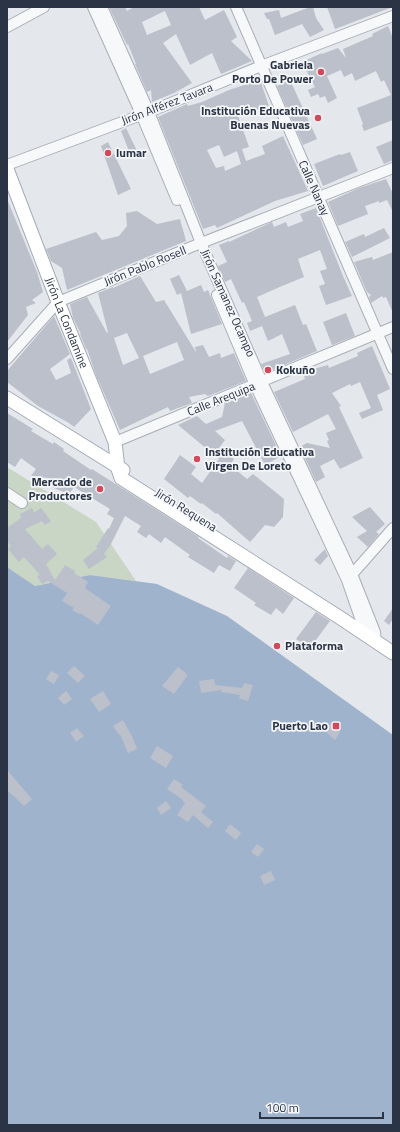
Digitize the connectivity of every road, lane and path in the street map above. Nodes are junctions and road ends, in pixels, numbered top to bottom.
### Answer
1 (44, 7) edge
2 (93, 7) edge
3 (102, 7) edge
4 (236, 7) edge
5 (389, 7) edge
6 (393, 16) edge
7 (7, 27) edge
8 (261, 66) junction
9 (145, 113) junction
10 (7, 165) edge
11 (393, 168) edge
12 (7, 169) edge
13 (318, 197) junction
14 (199, 244) junction
15 (58, 302) junction
16 (393, 327) edge
17 (377, 333) junction
18 (7, 359) edge
19 (393, 369) edge
20 (259, 384) junction
21 (7, 398) edge
22 (115, 442) junction
23 (120, 472) junction
24 (7, 494) edge
25 (22, 503) dead end
26 (393, 528) edge
27 (350, 577) junction
28 (370, 634) junction
29 (393, 642) edge
30 (393, 653) edge

1 - 7 street
2 - 9 street, Jirón Samanez Ocampo
3 - 9 street, Jirón Samanez Ocampo
4 - 8 street, Calle Nanay
5 - 6 street
6 - 8 street, Jirón Alférez Tavara
8 - 9 street, Jirón Alférez Tavara
8 - 13 street, Calle Nanay
9 - 10 street, Jirón Alférez Tavara
9 - 14 street, Jirón Samanez Ocampo
11 - 13 street, Jirón Pablo Rosell
12 - 15 main road, Jirón La Condamine
13 - 14 street, Jirón Pablo Rosell
13 - 17 street, Calle Nanay
14 - 15 street, Jirón Pablo Rosell
14 - 20 street, Jirón Samanez Ocampo
15 - 18 street, Jirón Pablo Rosell
15 - 22 main road, Jirón La Condamine
16 - 17 street, Calle Arequipa
17 - 19 street, Calle Nanay
17 - 20 street, Calle Arequipa
20 - 22 street, Calle Arequipa
20 - 27 street, Jirón Samanez Ocampo
21 - 23 main road, Jirón Requena
22 - 23 main road, Jirón La Condamine
23 - 28 main road, Jirón Requena
24 - 25 street
26 - 27 street
27 - 28 street, Jirón Samanez Ocampo
27 - 28 street, Jirón Samanez Ocampo
28 - 29 main road
28 - 30 main road

